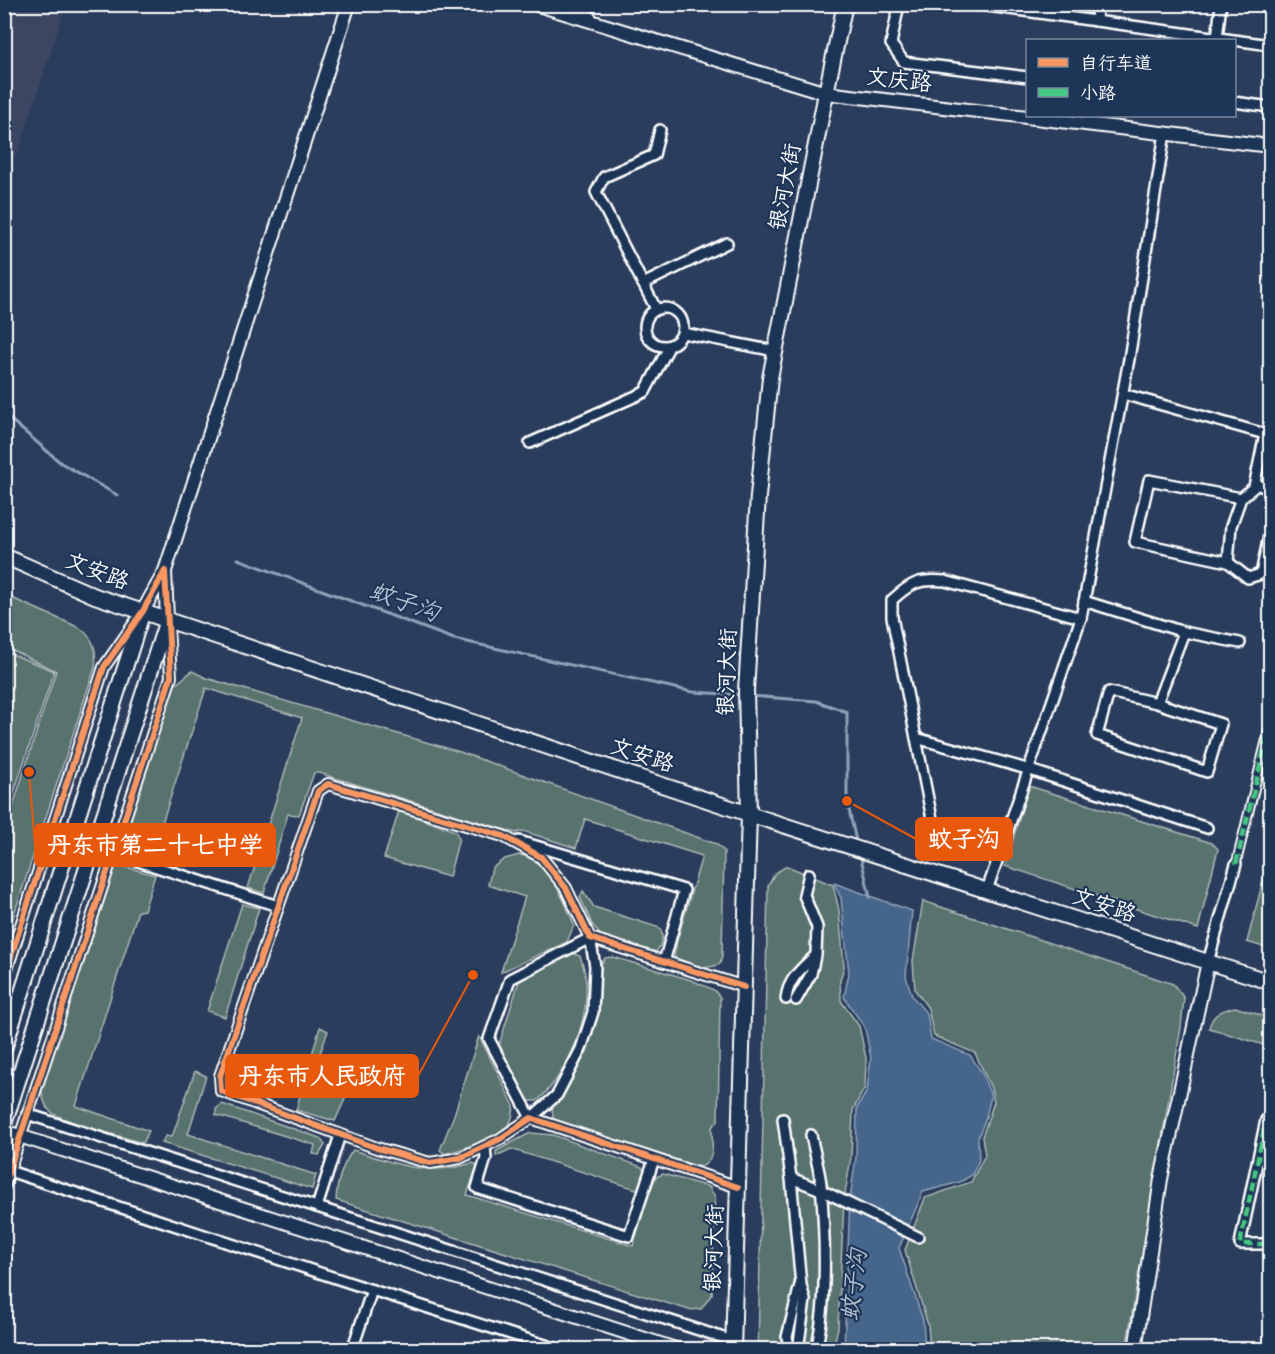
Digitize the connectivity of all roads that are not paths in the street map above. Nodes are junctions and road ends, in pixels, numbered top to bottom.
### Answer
1 (349, 4) edge
2 (535, 4) edge
3 (581, 4) edge
4 (845, 4) edge
5 (899, 4) edge
6 (973, 4) edge
7 (1097, 4) edge
8 (1221, 4) edge
9 (1096, 21) junction
10 (594, 22) junction
11 (1217, 38) junction
12 (1225, 39) edge
13 (1236, 41) edge
14 (1270, 45) edge
15 (1026, 77) edge
16 (826, 93) junction
17 (1236, 102) edge
18 (1270, 107) edge
19 (1026, 117) edge
20 (1029, 117) edge
21 (660, 130) dead end
22 (1165, 133) junction
23 (1270, 146) edge
24 (727, 243) dead end
25 (643, 284) junction
26 (656, 309) junction
27 (683, 333) junction
28 (670, 345) junction
29 (776, 351) junction
30 (1123, 394) junction
31 (530, 443) dead end
32 (1255, 483) junction
33 (1270, 490) edge
34 (1241, 498) junction
35 (1270, 531) edge
36 (4, 556) edge
37 (1228, 562) junction
38 (165, 571) junction
39 (1084, 601) junction
40 (142, 611) junction
41 (1081, 618) junction
42 (167, 620) junction
43 (1184, 632) junction
44 (1240, 643) dead end
45 (1157, 703) junction
46 (1270, 726) edge
47 (916, 738) junction
48 (1027, 769) junction
49 (749, 814) junction
50 (1207, 828) dead end
51 (935, 834) dead end
52 (503, 836) junction
53 (113, 854) junction
54 (1236, 864) joint
55 (808, 874) dead end
56 (987, 890) junction
57 (278, 906) junction
58 (590, 938) junction
59 (664, 962) junction
60 (1208, 962) junction
61 (4, 978) edge
62 (1270, 982) edge
63 (744, 987) junction
64 (791, 1000) dead end
65 (4, 1049) edge
66 (27, 1114) junction
67 (531, 1118) junction
68 (783, 1119) dead end
69 (1270, 1122) edge
70 (4, 1124) edge
71 (4, 1131) edge
72 (340, 1135) junction
73 (811, 1135) dead end
74 (20, 1136) junction
75 (485, 1146) junction
76 (654, 1159) junction
77 (9, 1171) junction
78 (791, 1178) junction
79 (4, 1186) edge
80 (738, 1187) junction
81 (821, 1190) junction
82 (317, 1207) junction
83 (918, 1237) dead end
84 (1270, 1244) edge
85 (800, 1282) junction
86 (372, 1290) junction
87 (733, 1345) edge
88 (352, 1350) edge
89 (561, 1350) edge
90 (679, 1350) edge
91 (790, 1350) edge
92 (798, 1350) edge
93 (816, 1350) edge
94 (1136, 1350) edge

1 - 38 street
2 - 10 street, 文庆路
3 - 10 street
4 - 16 main road, 银河大街
5 - 15 street
6 - 9 street
7 - 9 street
8 - 11 street
9 - 11 street
10 - 16 street, 文庆路
11 - 12 street
13 - 14 street
16 - 19 street, 文庆路
16 - 29 main road, 银河大街
17 - 18 street
20 - 22 street, 文庆路
21 - 25 street
22 - 23 street, 文庆路
22 - 30 street
24 - 25 street
25 - 26 street
26 - 27 street
26 - 28 street
27 - 28 street
27 - 29 street
28 - 31 street
29 - 49 main road, 银河大街
30 - 32 street
30 - 39 street
32 - 33 street
32 - 34 street
34 - 37 street
34 - 37 street
35 - 37 street
36 - 40 main road, 文安路
38 - 40 street
38 - 42 street
39 - 41 street
39 - 43 street
40 - 42 main road, 文安路
40 - 61 street
40 - 65 main road
41 - 47 street
41 - 48 street
42 - 49 main road, 文安路
42 - 53 street
42 - 70 main road
43 - 44 street
43 - 45 street
45 - 45 street
46 - 54 street
47 - 48 street
47 - 51 street
48 - 50 street
48 - 56 street
49 - 56 main road, 文安路
49 - 63 main road, 银河大街
52 - 57 street
52 - 58 street
52 - 59 street
53 - 57 street
53 - 66 street
54 - 60 street
55 - 64 street
56 - 60 main road, 文安路
57 - 72 street
58 - 59 street
58 - 67 street
58 - 67 street
59 - 63 street
60 - 62 main road, 文安路
60 - 94 street
63 - 80 main road, 银河大街
66 - 74 street
66 - 82 street
67 - 75 street
67 - 76 street
68 - 78 street
69 - 84 street
71 - 74 street
72 - 75 street
72 - 82 street
73 - 81 street
74 - 77 street
74 - 90 street
75 - 76 street
76 - 80 street
77 - 79 street
77 - 86 street
78 - 81 street
78 - 85 street
80 - 87 main road, 银河大街
81 - 83 street
81 - 93 street
82 - 87 street
85 - 91 street
85 - 92 street
86 - 88 street
86 - 89 street

